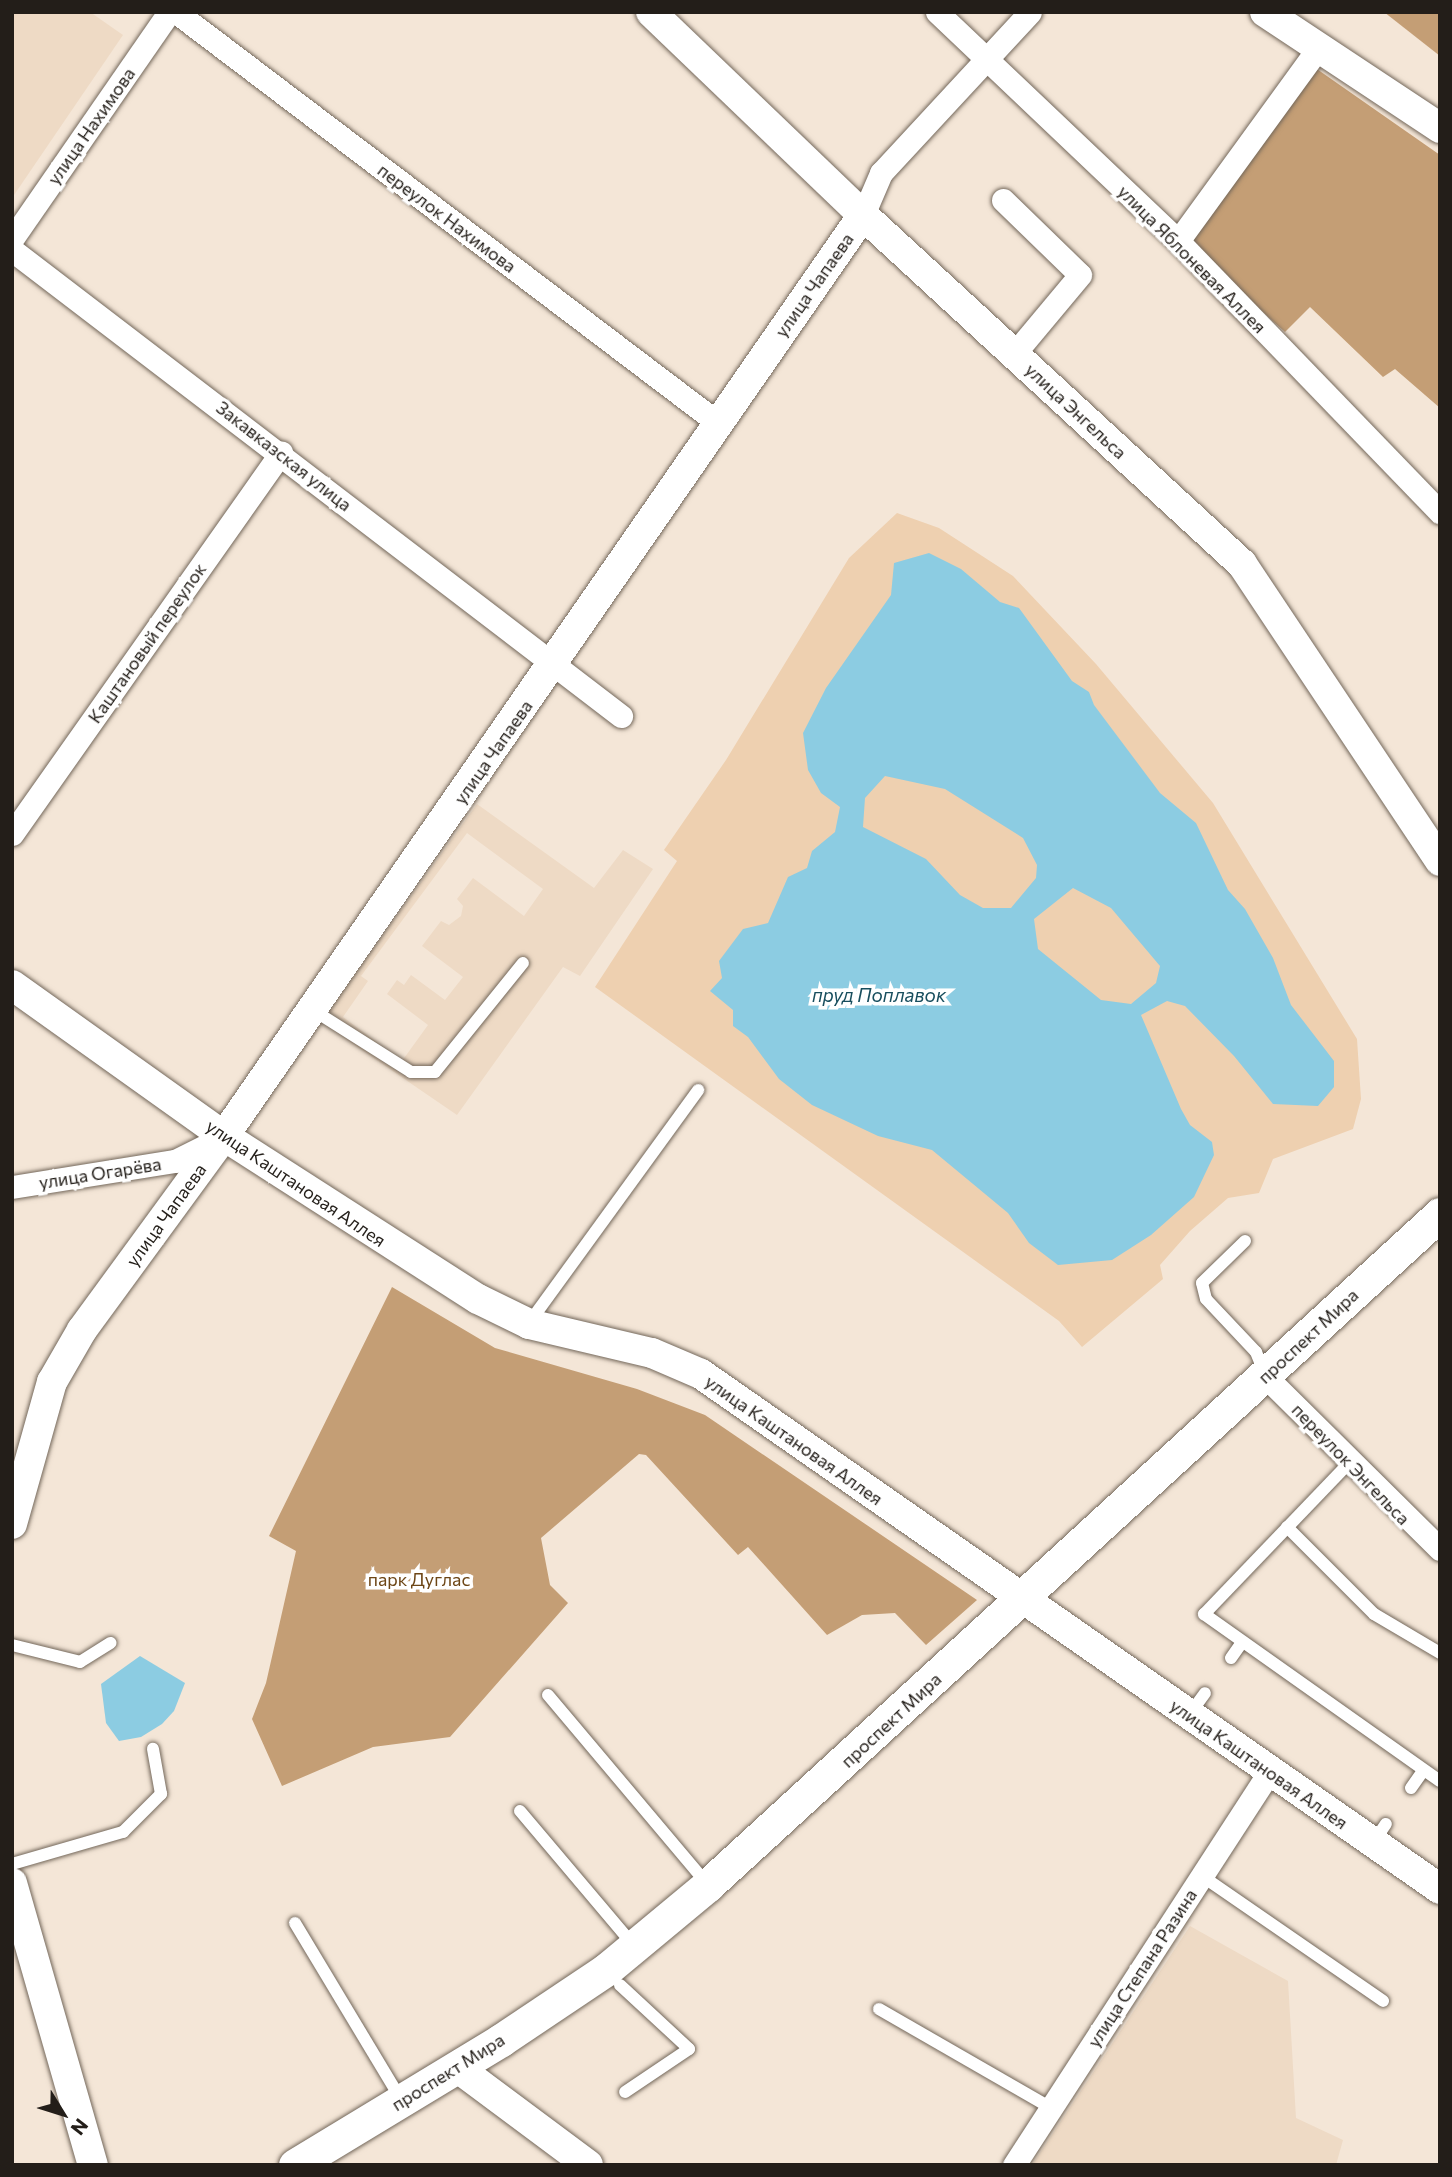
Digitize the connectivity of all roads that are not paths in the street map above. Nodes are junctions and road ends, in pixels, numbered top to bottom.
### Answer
1 (169, 12) edge
2 (176, 12) edge
3 (651, 12) edge
4 (937, 12) edge
5 (1030, 12) edge
6 (1265, 12) edge
7 (1318, 48) junction
8 (983, 58) junction
9 (1440, 128) edge
10 (1003, 200) dead end
11 (863, 215) junction
12 (12, 239) edge
13 (1178, 241) junction
14 (12, 250) edge
15 (1014, 354) junction
16 (718, 423) junction
17 (281, 452) junction
18 (1440, 512) edge
19 (552, 667) junction
20 (621, 716) dead end
21 (12, 834) edge
22 (1440, 861) edge
23 (523, 963) dead end
24 (12, 985) edge
25 (313, 1009) junction
26 (698, 1090) dead end
27 (224, 1136) junction
28 (12, 1187) edge
29 (1440, 1213) edge
30 (1245, 1241) dead end
31 (1440, 1244) edge
32 (529, 1324) junction
33 (1273, 1384) junction
34 (1350, 1462) junction
35 (12, 1524) edge
36 (1287, 1527) junction
37 (1440, 1549) edge
38 (1031, 1606) junction
39 (1242, 1642) junction
40 (110, 1643) dead end
41 (12, 1645) edge
42 (1440, 1653) edge
43 (1231, 1658) dead end
44 (548, 1695) dead end
45 (153, 1749) dead end
46 (1270, 1771) junction
47 (1422, 1772) junction
48 (1440, 1781) edge
49 (1411, 1788) dead end
50 (520, 1811) dead end
51 (12, 1864) edge
52 (1202, 1875) junction
53 (12, 1884) edge
54 (708, 1885) junction
55 (1440, 1889) edge
56 (295, 1923) dead end
57 (634, 1946) junction
58 (620, 1985) junction
59 (1383, 2001) dead end
60 (880, 2009) dead end
61 (466, 2074) junction
62 (625, 2092) dead end
63 (402, 2102) junction
64 (1051, 2108) junction
65 (93, 2165) edge
66 (295, 2165) edge
67 (328, 2165) edge
68 (588, 2165) edge
69 (1014, 2165) edge

1 - 12 street, улица Нахимова
2 - 16 street, переулок Нахимова
3 - 11 street, улица Энгельса
4 - 8 street, улица Яблоневая Аллея
5 - 8 street, улица Чапаева
6 - 7 street
7 - 9 street
7 - 13 street
8 - 11 street, улица Чапаева
8 - 13 street, улица Яблоневая Аллея
10 - 15 street
11 - 15 street, улица Энгельса
11 - 16 street, улица Чапаева
13 - 18 street, улица Яблоневая Аллея
14 - 17 street, Закавказская улица
15 - 22 street, улица Энгельса
16 - 19 street, улица Чапаева
17 - 19 street, Закавказская улица
17 - 21 street, Каштановый переулок
19 - 20 street, Закавказская улица
19 - 25 street, улица Чапаева
23 - 25 lane
24 - 27 street, улица Каштановая Аллея
25 - 27 street, улица Чапаева
26 - 32 lane
27 - 28 street, улица Огарёва
27 - 32 street, улица Каштановая Аллея
27 - 35 street, улица Чапаева
29 - 33 main road, проспект Мира
30 - 33 lane
31 - 33 main road, проспект Мира
32 - 38 street, улица Каштановая Аллея
33 - 34 street, переулок Энгельса
33 - 38 main road, проспект Мира
34 - 36 lane
34 - 37 street, переулок Энгельса
36 - 39 lane
36 - 42 lane
38 - 46 street, улица Каштановая Аллея
38 - 54 main road, проспект Мира
38 - 58 main road, проспект Мира
39 - 43 lane
39 - 47 lane
40 - 41 lane
44 - 54 lane
45 - 51 lane
46 - 52 street, улица Степана Разина
46 - 55 street, улица Каштановая Аллея
47 - 48 lane
47 - 49 lane
50 - 57 lane
52 - 59 lane
52 - 64 street, улица Степана Разина
53 - 65 street
54 - 57 main road, проспект Мира
56 - 63 lane
57 - 61 main road, проспект Мира
58 - 61 main road, проспект Мира
58 - 62 lane
60 - 64 lane
61 - 63 main road, проспект Мира
61 - 67 main road, проспект Мира
61 - 68 street
63 - 66 main road, проспект Мира
64 - 69 street, улица Степана Разина

